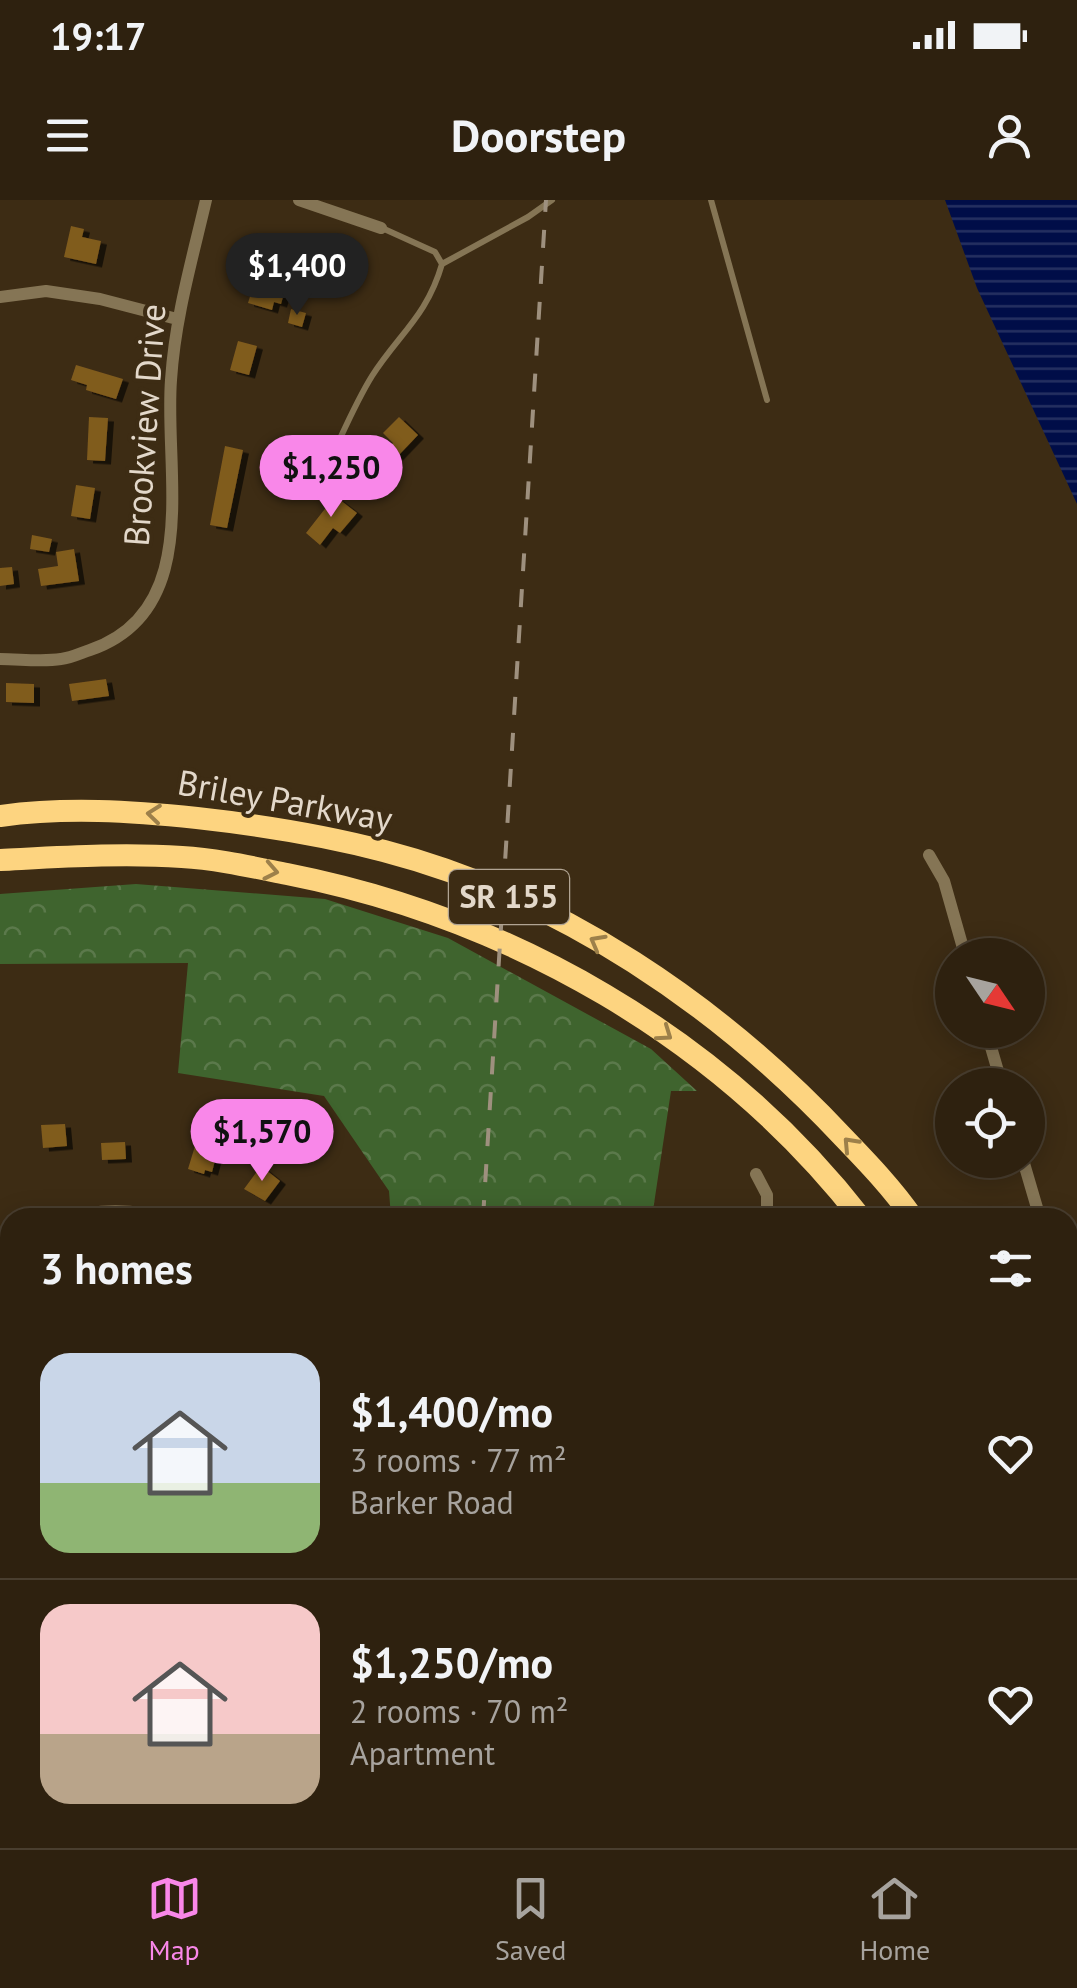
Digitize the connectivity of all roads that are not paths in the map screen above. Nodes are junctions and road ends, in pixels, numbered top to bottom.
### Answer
1 (206, 200) edge
2 (298, 200) edge
3 (552, 200) edge
4 (711, 200) edge
5 (381, 228) joint
6 (442, 264) junction
7 (0, 297) edge
8 (177, 318) junction
9 (768, 400) dead end
10 (326, 468) dead end
11 (0, 659) edge
12 (0, 816) edge
13 (928, 854) dead end
14 (0, 860) edge
15 (960, 938) edge
16 (756, 1174) dead end
17 (1028, 1178) edge
18 (767, 1208) edge
19 (853, 1208) edge
20 (906, 1208) edge
21 (1037, 1208) edge

1 - 8 street, Brookview Drive
2 - 5 street
3 - 6 lane
4 - 9 lane
5 - 6 lane
6 - 10 lane
7 - 8 street
8 - 11 street, Brookview Drive
20 -> 12 highway, Briley Parkway / SR 155
13 - 15 street
14 -> 19 highway, Briley Parkway / SR 155
16 - 18 street
17 - 21 street

